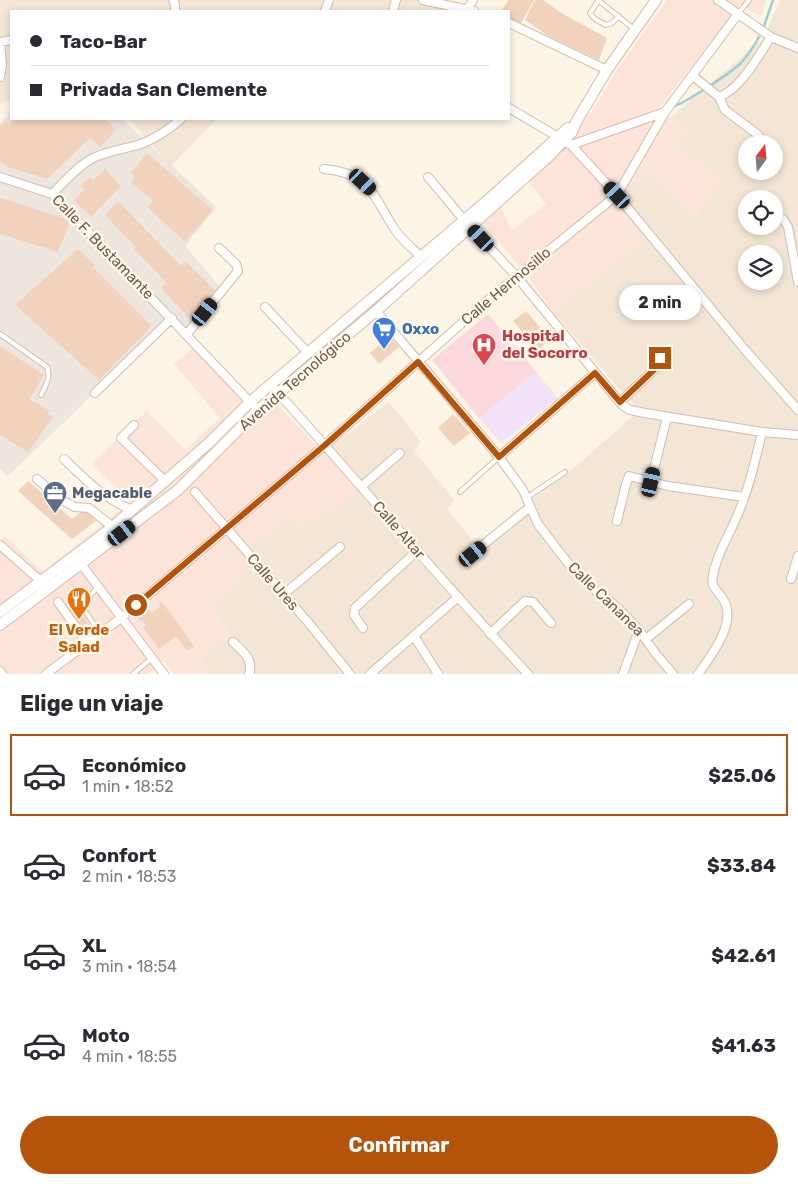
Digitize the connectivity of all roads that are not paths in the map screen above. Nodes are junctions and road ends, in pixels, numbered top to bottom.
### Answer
1 (423, 0) edge
2 (599, 0) edge
3 (656, 0) edge
4 (718, 0) edge
5 (749, 0) edge
6 (466, 10) edge
7 (738, 14) junction
8 (618, 16) junction
9 (510, 24) edge
10 (635, 30) junction
11 (771, 37) junction
12 (0, 42) edge
13 (798, 48) edge
14 (10, 63) edge
15 (2, 65) junction
16 (607, 70) junction
17 (693, 76) junction
18 (0, 77) edge
19 (719, 97) junction
20 (510, 109) edge
21 (665, 112) junction
22 (179, 121) edge
23 (758, 135) edge
24 (561, 142) junction
25 (324, 169) dead end
26 (0, 177) edge
27 (428, 177) dead end
28 (52, 194) junction
29 (617, 195) junction
30 (783, 220) edge
31 (466, 223) junction
32 (219, 248) dead end
33 (795, 249) edge
34 (421, 257) junction
35 (517, 277) junction
36 (798, 282) edge
37 (265, 307) dead end
38 (376, 311) junction
39 (172, 318) junction
40 (0, 334) edge
41 (187, 334) junction
42 (308, 353) junction
43 (658, 354) dead end
44 (418, 362) junction
45 (595, 373) junction
46 (274, 389) junction
47 (95, 393) dead end
48 (41, 395) dead end
49 (250, 402) junction
50 (620, 402) junction
51 (258, 410) junction
52 (798, 410) edge
53 (667, 417) junction
54 (134, 425) dead end
55 (762, 432) junction
56 (798, 435) edge
57 (325, 445) junction
58 (400, 453) dead end
59 (499, 457) junction
60 (64, 459) dead end
61 (565, 472) dead end
62 (37, 479) dead end
63 (165, 481) junction
64 (651, 482) junction
65 (362, 486) junction
66 (195, 492) dead end
67 (460, 492) dead end
68 (744, 497) junction
69 (526, 498) junction
70 (530, 507) junction
71 (132, 510) junction
72 (617, 521) dead end
73 (113, 527) junction
74 (226, 529) junction
75 (0, 545) edge
76 (340, 547) dead end
77 (417, 551) junction
78 (473, 554) dead end
79 (798, 556) edge
80 (79, 560) junction
81 (791, 579) dead end
82 (41, 581) junction
83 (98, 587) junction
84 (50, 588) junction
85 (284, 594) junction
86 (457, 598) junction
87 (58, 602) dead end
88 (689, 604) dead end
89 (0, 612) edge
90 (121, 618) junction
91 (551, 622) dead end
92 (0, 625) edge
93 (363, 628) dead end
94 (639, 630) junction
95 (100, 633) junction
96 (490, 634) junction
97 (414, 636) junction
98 (646, 639) junction
99 (233, 642) dead end
100 (87, 643) junction
101 (152, 658) junction
102 (0, 670) edge
103 (2, 674) edge
104 (46, 674) edge
105 (133, 674) edge
106 (164, 674) edge
107 (249, 674) edge
108 (350, 674) edge
109 (370, 674) edge
110 (438, 674) edge
111 (528, 674) edge
112 (624, 674) edge
113 (673, 674) edge
114 (698, 674) edge

1 - 6 street
2 - 8 lane
2 - 8 lane
3 - 10 main road, Avenida Tecnológico
4 - 7 street
5 - 7 lane
7 - 11 street
7 - 17 street, Calle Hermosillo
8 - 10 lane
9 - 16 street
10 - 16 main road, Avenida Tecnológico
11 - 13 street
11 - 19 street
12 - 15 street
14 - 15 street
15 - 18 street
16 - 24 main road, Avenida Tecnológico
17 - 19 street
17 - 21 street, Calle Hermosillo
19 - 23 street
20 - 24 street
21 - 24 street
21 - 29 street, Calle Hermosillo
22 - 28 street
24 - 29 street
24 - 31 main road, Avenida Tecnológico
25 - 34 street
26 - 28 street, Calle F. Bustamante
27 - 31 street
28 - 39 street, Calle F. Bustamante
29 - 35 street, Calle Hermosillo
29 - 52 street
30 - 33 street
31 - 34 main road, Avenida Tecnológico
31 - 35 street
31 - 38 main road, Avenida Tecnológico
32 - 41 street
33 - 36 street
34 - 42 main road, Avenida Tecnológico
35 - 44 street, Calle Hermosillo
35 - 45 street
37 - 42 street
38 - 44 street, Calle Cananea
38 - 46 main road, Avenida Tecnológico
39 - 41 street, Calle F. Bustamante
39 - 47 street
40 - 48 lane
41 - 49 street, Calle F. Bustamante
42 - 46 main road, Avenida Tecnológico
43 - 50 street
44 - 57 street, Calle Hermosillo
44 - 59 street, Calle Cananea
45 - 50 street
45 - 59 street
46 - 49 main road, Avenida Tecnológico
46 - 51 main road, Avenida Tecnológico
46 - 57 street, Calle Altar
49 - 51 street, Calle F. Bustamante
49 - 63 main road, Avenida Tecnológico
50 - 53 street
51 - 80 main road, Avenida Tecnológico
53 - 55 street
53 - 64 street
54 - 63 street
55 - 56 street
55 - 68 street
57 - 65 street, Calle Altar
57 - 74 street, Calle Hermosillo
58 - 65 street
59 - 67 lane
59 - 69 street, Calle Cananea
60 - 71 street
61 - 69 lane
62 - 73 street
63 - 71 main road, Avenida Tecnológico
64 - 68 street
64 - 72 street
65 - 77 street, Calle Altar
66 - 74 street, Calle Ures
68 - 114 street
69 - 70 street, Calle Cananea
70 - 78 street
70 - 94 street, Calle Cananea
71 - 73 main road, Avenida Tecnológico
73 - 80 main road, Avenida Tecnológico
74 - 85 street, Calle Ures
74 - 90 street, Calle Hermosillo
75 - 82 street
76 - 85 street
77 - 86 street, Calle Altar
77 - 93 street
79 - 81 street
80 - 82 main road, Avenida Tecnológico
80 - 83 street
80 - 84 main road, Avenida Tecnológico
82 - 84 street
82 - 89 main road, Avenida Tecnológico
83 - 90 street
83 - 95 lane
84 - 92 main road, Avenida Tecnológico
85 - 108 street, Calle Ures
86 - 96 street, Calle Altar
86 - 97 street
87 - 100 street
88 - 98 street
90 - 95 street, Calle Hermosillo
90 - 101 street
91 - 96 street
94 - 98 street, Calle Cananea
94 - 112 street
95 - 100 street, Calle Hermosillo
96 - 111 street, Calle Altar
97 - 109 street
97 - 110 street
98 - 113 street, Calle Cananea
99 - 107 street
100 - 104 street, Calle Hermosillo
101 - 105 lane
101 - 106 street
102 - 103 street

